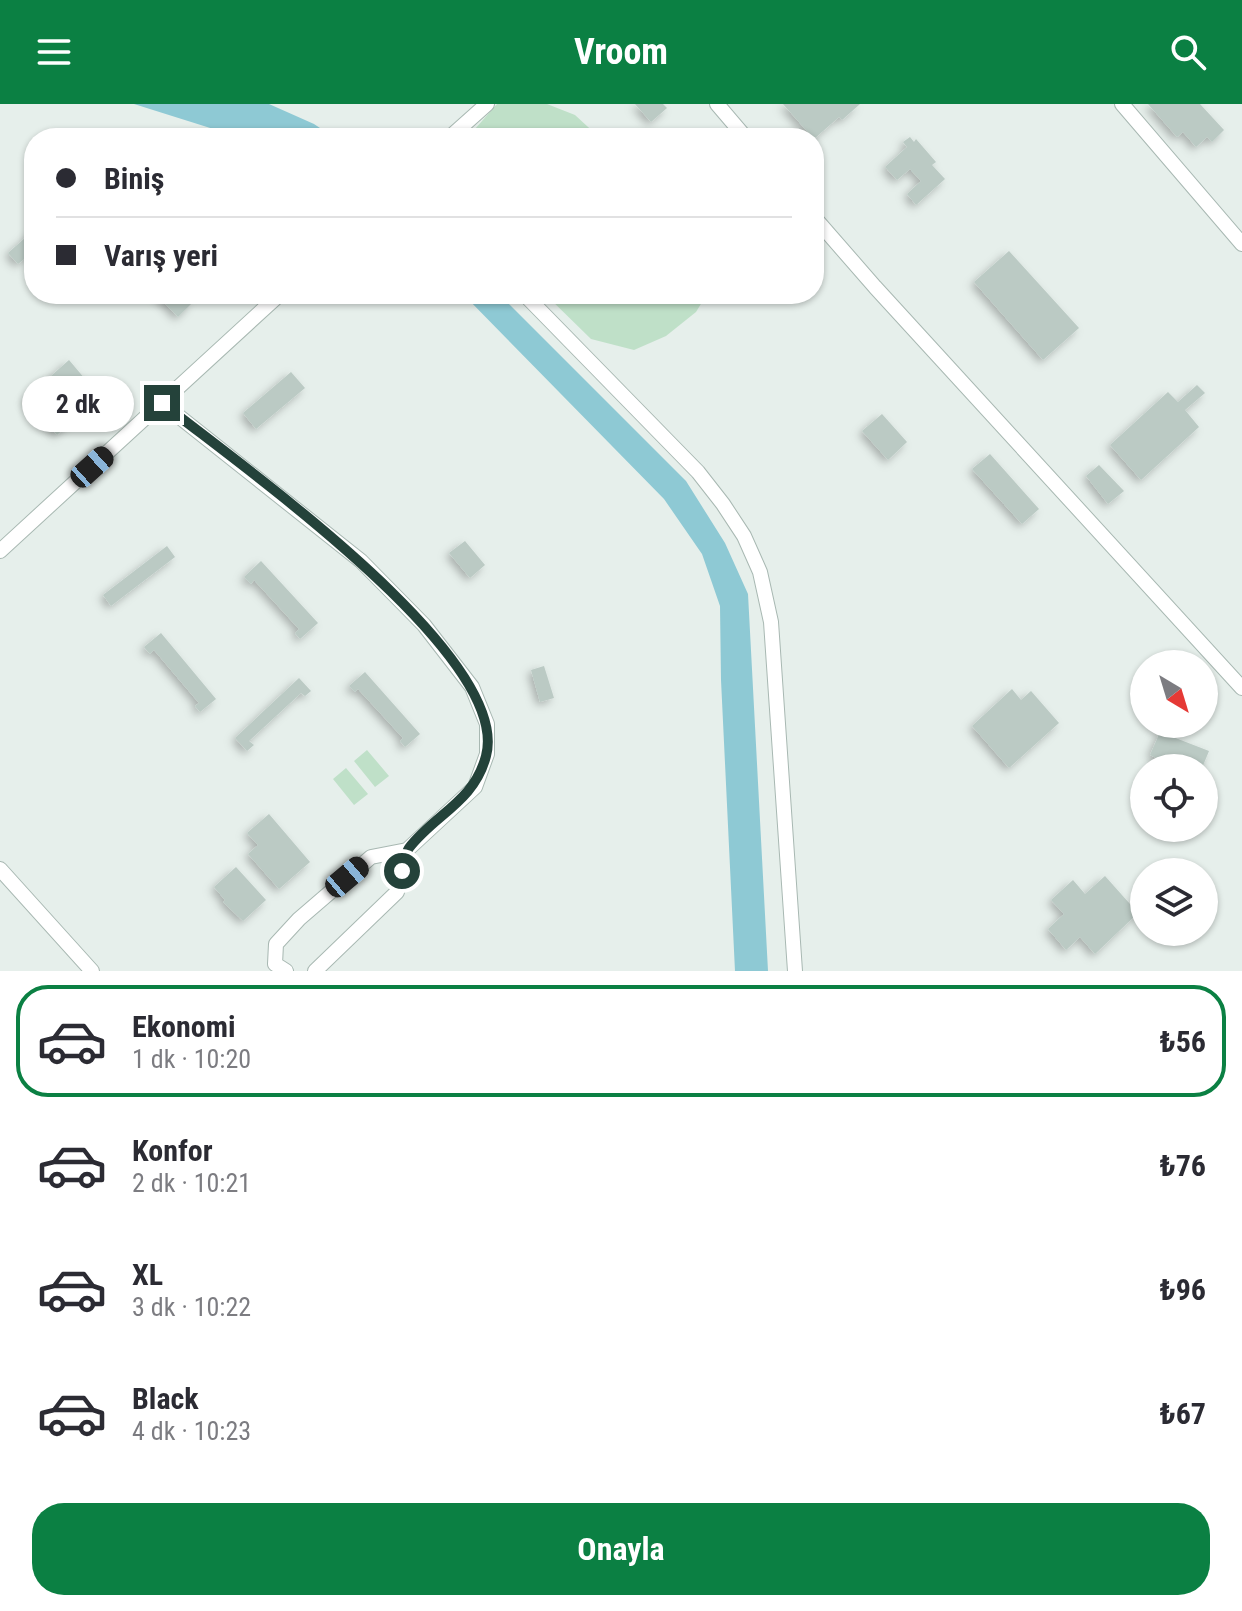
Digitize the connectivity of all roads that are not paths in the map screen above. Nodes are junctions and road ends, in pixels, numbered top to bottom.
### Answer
1 (487, 104) edge
2 (717, 104) edge
3 (1122, 104) edge
4 (460, 128) edge
5 (737, 128) edge
6 (824, 228) edge
7 (1242, 244) edge
8 (269, 304) edge
9 (534, 304) edge
10 (162, 403) junction
11 (0, 551) edge
12 (1242, 688) edge
13 (407, 850) junction
14 (0, 869) edge
15 (92, 971) edge
16 (286, 971) edge
17 (315, 971) edge
18 (795, 971) edge

1 - 4 lane
2 - 5 lane
3 - 7 lane
6 - 12 lane
8 - 10 lane
9 - 18 lane
10 - 11 lane
10 - 13 lane
13 - 16 lane
13 - 17 lane
14 - 15 lane

